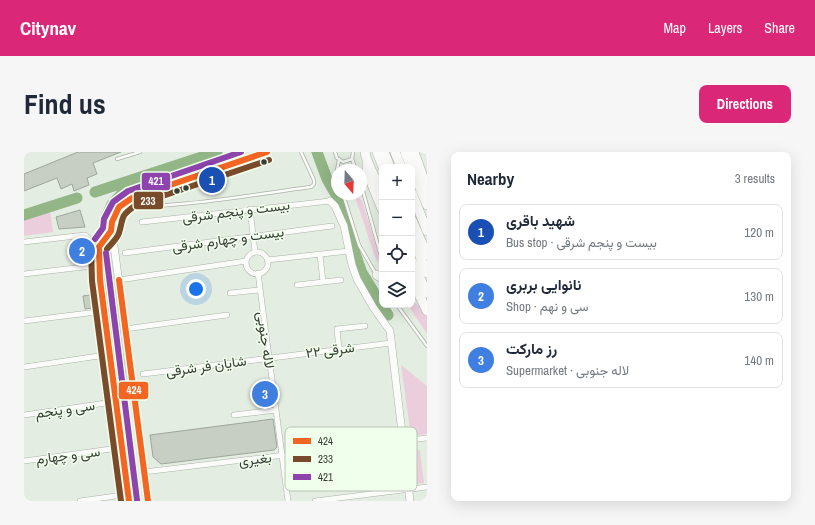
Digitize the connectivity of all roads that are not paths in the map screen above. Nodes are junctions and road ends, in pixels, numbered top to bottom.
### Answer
1 (140, 152) edge
2 (267, 152) edge
3 (301, 152) edge
4 (335, 152) edge
5 (353, 152) edge
6 (365, 152) edge
7 (377, 152) edge
8 (384, 152) edge
9 (395, 152) edge
10 (405, 152) edge
11 (414, 152) edge
12 (117, 158) dead end
13 (352, 159) junction
14 (339, 160) junction
15 (367, 163) junction
16 (338, 164) edge
17 (354, 164) edge
18 (382, 164) edge
19 (389, 164) edge
20 (400, 164) edge
21 (410, 164) edge
22 (415, 176) edge
23 (379, 185) edge
24 (427, 188) edge
25 (345, 200) edge
26 (365, 200) edge
27 (415, 200) edge
28 (330, 201) joint
29 (379, 202) edge
30 (427, 205) edge
31 (250, 209) junction
32 (142, 222) dead end
33 (332, 226) dead end
34 (415, 227) edge
35 (427, 231) edge
36 (253, 236) junction
37 (24, 242) edge
38 (415, 244) edge
39 (114, 246) junction
40 (100, 248) junction
41 (379, 249) edge
42 (349, 251) junction
43 (255, 252) junction
44 (125, 253) dead end
45 (320, 255) junction
46 (427, 255) edge
47 (267, 260) junction
48 (246, 261) junction
49 (92, 266) dead end
50 (415, 267) edge
51 (258, 273) junction
52 (427, 273) edge
53 (24, 274) edge
54 (379, 276) edge
55 (118, 280) junction
56 (341, 280) dead end
57 (323, 282) junction
58 (297, 285) dead end
59 (415, 286) edge
60 (259, 290) junction
61 (427, 292) edge
62 (230, 293) dead end
63 (415, 300) edge
64 (399, 308) edge
65 (426, 310) edge
66 (104, 311) junction
67 (226, 315) dead end
68 (24, 321) edge
69 (365, 326) dead end
70 (125, 329) junction
71 (391, 343) junction
72 (427, 346) edge
73 (339, 349) junction
74 (99, 356) dead end
75 (269, 357) junction
76 (24, 367) edge
77 (143, 374) dead end
78 (106, 404) dead end
79 (276, 410) junction
80 (24, 414) edge
81 (234, 416) dead end
82 (400, 427) edge
83 (427, 438) edge
84 (417, 439) edge
85 (111, 449) dead end
86 (282, 456) junction
87 (285, 456) edge
88 (24, 461) edge
89 (144, 472) junction
90 (285, 478) edge
91 (427, 487) edge
92 (417, 488) edge
93 (287, 491) edge
94 (393, 491) edge
95 (409, 491) edge
96 (116, 496) dead end
97 (80, 501) edge
98 (130, 501) edge
99 (148, 501) edge
100 (288, 501) edge
101 (315, 501) edge
102 (410, 501) edge

1 - 12 lane
2 - 40 lane
3 - 39 lane
4 - 14 lane
5 - 13 lane
6 - 15 highway
7 - 18 highway
8 - 19 highway
9 - 20 highway
10 - 21 highway
11 - 24 highway
13 - 14 lane
13 - 17 lane
14 - 16 lane
15 - 23 highway
15 - 29 highway
22 - 30 highway
25 - 54 lane
26 - 41 lane
27 - 35 highway
28 - 31 street, بیست و پنجم شرقی
28 - 42 main road
31 - 32 street, بیست و پنجم شرقی
31 - 36 street
33 - 36 street, بیست و چهارم شرقی
34 - 46 highway
36 - 43 street
36 - 44 street, بیست و چهارم شرقی
37 - 40 street
38 - 52 highway
39 - 40 main road
39 - 55 main road
40 - 66 main road
42 - 45 street
42 - 71 main road
43 - 47 street
43 - 48 street
45 - 47 street
45 - 57 street
47 - 51 street
48 - 51 street
48 - 55 street
49 - 53 street
50 - 61 highway
51 - 60 street, لاله جنوبی
55 - 70 main road
56 - 57 street
57 - 58 street
59 - 65 highway
60 - 62 street
60 - 75 street, لاله جنوبی
63 - 65 highway
64 - 72 lane
66 - 68 street
66 - 98 main road
67 - 70 street
69 - 73 street
70 - 89 main road
71 - 73 street, ۲۲ شرقی
71 - 82 main road
73 - 75 street, ۲۲ شرقی
74 - 76 street
75 - 77 street, شایان فر شرقی
75 - 79 street, لاله جنوبی
78 - 80 street, سی و پنجم
79 - 81 street
79 - 86 street, لاله جنوبی
83 - 84 street, بغیری
85 - 88 street, سی و چهارم
86 - 87 street, بغیری
86 - 89 street, بغیری
86 - 90 street, لاله جنوبی
89 - 99 main road
91 - 92 street
93 - 100 street, لاله جنوبی
94 - 101 street
95 - 102 main road
96 - 97 street

